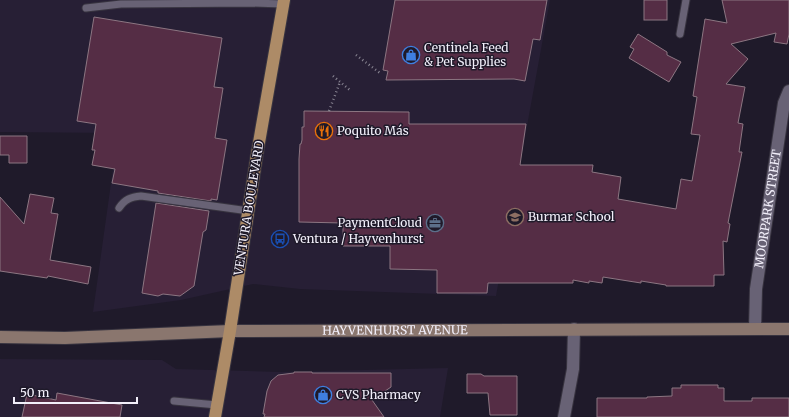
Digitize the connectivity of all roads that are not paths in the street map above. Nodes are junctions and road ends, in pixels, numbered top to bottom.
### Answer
1 (686, 0) edge
2 (283, 2) edge
3 (86, 8) dead end
4 (680, 34) dead end
5 (789, 91) edge
6 (119, 208) dead end
7 (249, 211) junction
8 (574, 329) junction
9 (755, 329) junction
10 (789, 329) edge
11 (230, 331) junction
12 (0, 337) edge
13 (174, 401) dead end
14 (216, 411) edge
15 (564, 417) edge

1 - 4 lane
2 - 3 lane
2 - 7 main road, VENTURA BOULEVARD
5 - 9 street, MOORPARK STREET
6 - 7 lane
7 - 11 main road, VENTURA BOULEVARD
8 - 9 main road, HAYVENHURST AVENUE
8 - 11 main road, HAYVENHURST AVENUE
8 - 15 street
9 - 10 main road, HAYVENHURST AVENUE
11 - 12 main road, HAYVENHURST AVENUE
11 - 14 main road, VENTURA BOULEVARD
13 - 14 lane

